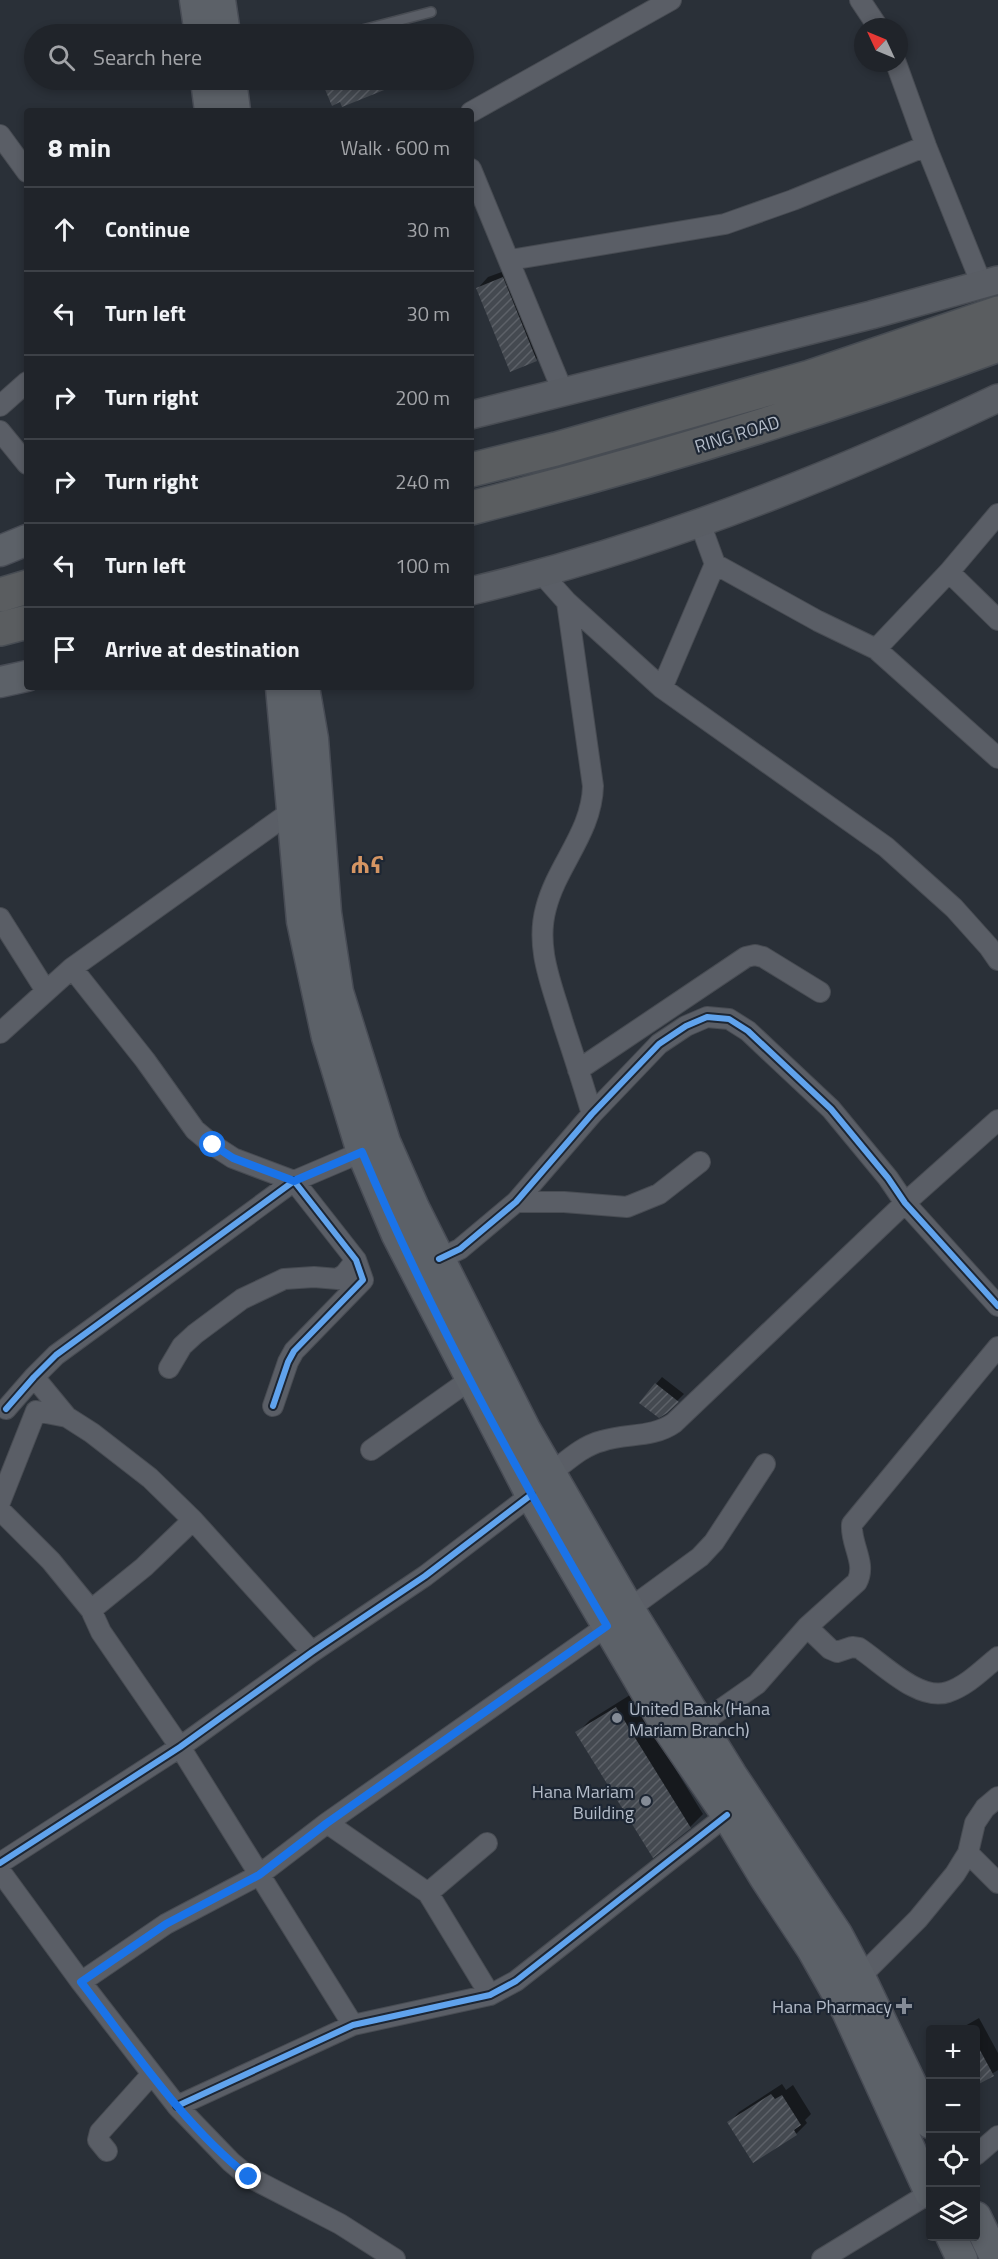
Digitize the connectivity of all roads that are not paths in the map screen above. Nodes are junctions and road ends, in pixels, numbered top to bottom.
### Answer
1 (195, 0) edge
2 (220, 0) edge
3 (671, 0) edge
4 (860, 0) edge
5 (431, 12) dead end
6 (872, 18) edge
7 (199, 24) edge
8 (224, 24) edge
9 (385, 24) edge
10 (899, 72) edge
11 (207, 90) edge
12 (232, 90) edge
13 (210, 108) edge
14 (235, 108) edge
15 (474, 110) edge
16 (0, 135) edge
17 (926, 146) junction
18 (24, 168) edge
19 (474, 177) edge
20 (510, 260) junction
21 (990, 282) edge
22 (998, 313) edge
23 (998, 345) edge
24 (24, 385) edge
25 (563, 392) junction
26 (998, 398) edge
27 (0, 406) edge
28 (474, 414) edge
29 (0, 431) edge
30 (24, 460) edge
31 (474, 469) edge
32 (474, 507) edge
33 (998, 514) edge
34 (700, 523) junction
35 (24, 541) edge
36 (0, 550) edge
37 (715, 564) junction
38 (949, 572) junction
39 (542, 574) junction
40 (24, 588) edge
41 (474, 590) edge
42 (0, 595) edge
43 (567, 602) junction
44 (998, 620) edge
45 (24, 623) edge
46 (0, 629) edge
47 (876, 649) junction
48 (24, 677) edge
49 (0, 681) edge
50 (662, 688) junction
51 (266, 690) edge
52 (305, 690) edge
53 (282, 699) edge
54 (998, 758) edge
55 (292, 811) junction
56 (0, 918) edge
57 (998, 960) edge
58 (72, 968) junction
59 (46, 991) junction
60 (820, 992) dead end
61 (0, 1033) edge
62 (578, 1070) junction
63 (592, 1114) junction
64 (998, 1120) edge
65 (362, 1152) junction
66 (700, 1162) dead end
67 (294, 1181) junction
68 (516, 1202) junction
69 (905, 1203) junction
70 (439, 1259) junction
71 (356, 1260) junction
72 (998, 1306) edge
73 (452, 1314) junction
74 (998, 1347) edge
75 (169, 1368) dead end
76 (34, 1377) junction
77 (471, 1379) junction
78 (273, 1406) dead end
79 (3, 1409) edge
80 (36, 1411) junction
81 (67, 1418) junction
82 (371, 1450) dead end
83 (765, 1464) dead end
84 (551, 1473) junction
85 (531, 1495) junction
86 (0, 1502) edge
87 (0, 1510) edge
88 (193, 1520) junction
89 (91, 1610) junction
90 (618, 1618) junction
91 (807, 1627) junction
92 (312, 1652) junction
93 (998, 1657) edge
94 (700, 1724) junction
95 (180, 1747) junction
96 (998, 1797) edge
97 (727, 1815) junction
98 (327, 1823) junction
99 (487, 1843) dead end
100 (968, 1853) junction
101 (0, 1863) edge
102 (0, 1871) edge
103 (259, 1875) junction
104 (998, 1883) edge
105 (428, 1893) junction
106 (837, 1934) junction
107 (812, 1949) junction
108 (860, 1977) junction
109 (81, 1982) junction
110 (490, 1995) junction
111 (352, 2025) junction
112 (152, 2074) junction
113 (177, 2106) junction
114 (926, 2115) edge
115 (998, 2136) edge
116 (107, 2151) dead end
117 (980, 2151) edge
118 (927, 2187) edge
119 (926, 2195) edge
120 (980, 2227) edge
121 (953, 2241) edge
122 (395, 2259) edge
123 (822, 2259) edge
124 (962, 2259) edge
125 (996, 2259) edge

1 - 7 main road
2 - 8 main road
3 - 15 street
4 - 6 street
5 - 9 lane
10 - 17 street
11 - 13 main road
12 - 14 main road
16 - 18 street
17 - 20 street
17 - 21 street
19 - 20 street
20 - 25 street
21 - 25 street
22 - 31 highway, RING ROAD
23 - 32 highway, RING ROAD
24 - 27 street
25 - 28 street
26 - 34 street
29 - 30 street
33 - 38 street
34 - 37 street
34 - 39 street
35 - 36 main road
37 - 47 street
37 - 50 street
38 - 44 street
38 - 47 street
39 - 41 street
39 - 43 street
40 - 42 highway
43 - 50 street
43 - 62 street
45 - 46 highway
47 - 54 street
48 - 49 main road
50 - 57 street
51 - 53 main road
52 - 70 main road
53 - 55 main road
55 - 58 street
55 - 65 main road
56 - 59 street
58 - 59 street
58 - 67 street
59 - 61 street
60 - 62 street
62 - 63 street
63 - 68 street
63 - 69 street
64 - 69 street
65 - 67 street
65 - 73 main road
66 - 68 street
67 - 71 street
67 - 76 street
68 - 70 street
69 - 72 street
69 - 84 street
70 - 73 main road
71 - 75 street
71 - 78 street
73 - 77 main road
73 - 84 main road
74 - 91 street
76 - 79 street
76 - 81 street
77 - 82 street
77 - 85 main road
79 - 80 street
80 - 81 street
80 - 86 street
81 - 88 street
83 - 90 street
84 - 90 main road
85 - 90 main road
85 - 92 street
87 - 89 street
88 - 89 street
88 - 92 street
89 - 95 street
90 - 94 main road
90 - 97 main road
90 - 98 street
91 - 93 street
91 - 94 street
92 - 95 street
94 - 106 main road
95 - 101 street
95 - 103 street
96 - 100 street
97 - 107 main road
97 - 110 street
98 - 103 street
98 - 105 street
99 - 105 street
100 - 104 street
100 - 108 street
102 - 109 street
103 - 109 street
103 - 111 street
105 - 110 street
106 - 107 main road
106 - 108 main road
107 - 118 main road
108 - 114 main road
109 - 112 street
110 - 111 street
111 - 113 street
112 - 113 street
112 - 116 street
113 - 122 street
115 - 117 street
119 - 123 street
120 - 125 main road
121 - 124 main road

